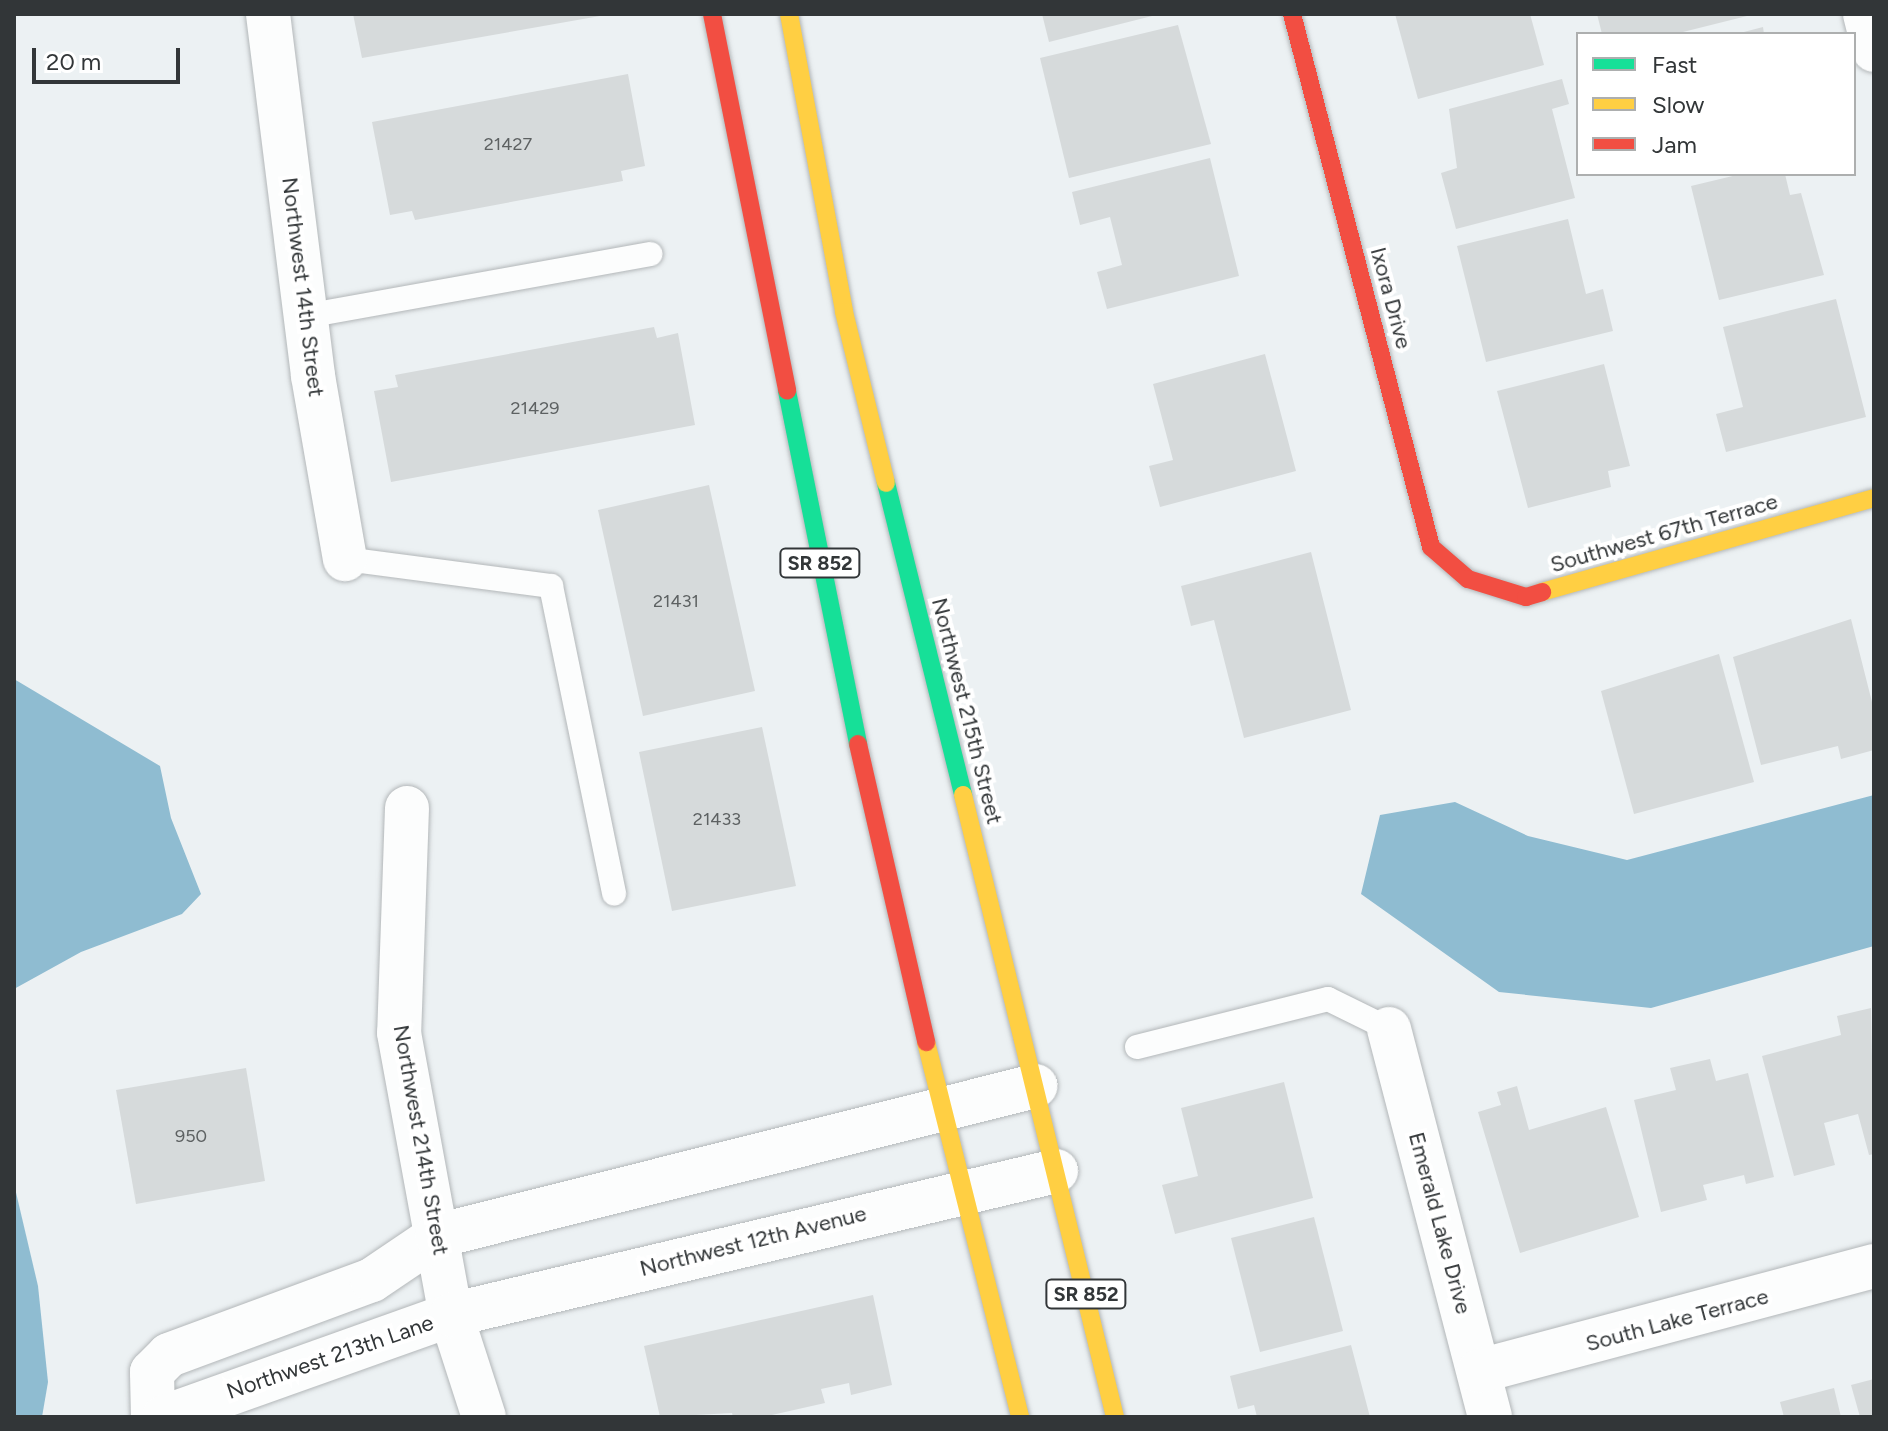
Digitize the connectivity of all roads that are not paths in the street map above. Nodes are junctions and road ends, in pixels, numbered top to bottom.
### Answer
1 (268, 14) edge
2 (712, 14) edge
3 (789, 14) edge
4 (1292, 14) edge
5 (1865, 14) edge
6 (1874, 50) edge
7 (650, 254) dead end
8 (306, 316) junction
9 (1874, 498) edge
10 (345, 559) joint
11 (1468, 579) joint
12 (407, 808) dead end
13 (614, 894) dead end
14 (1389, 1029) joint
15 (1137, 1047) dead end
16 (1035, 1086) junction
17 (943, 1109) junction
18 (1056, 1171) junction
19 (963, 1189) junction
20 (437, 1236) junction
21 (1874, 1266) edge
22 (451, 1315) junction
23 (1479, 1371) junction
24 (153, 1417) edge
25 (164, 1417) edge
26 (484, 1417) edge
27 (1020, 1417) edge
28 (1115, 1417) edge
29 (1490, 1417) edge

1 - 8 street, Northwest 14th Street
2 - 17 main road, SR 852
3 - 16 main road, Northwest 215th Street / SR 852
4 - 11 main road, Ixora Drive
5 - 6 street
7 - 8 lane
8 - 10 street, Northwest 14th Street
9 - 11 main road, Southwest 67th Terrace
10 - 13 lane
12 - 20 street, Northwest 214th Street
14 - 15 lane
14 - 23 street, Emerald Lake Drive
16 - 17 street
16 - 18 main road, Northwest 215th Street / SR 852
17 - 19 main road, SR 852
17 - 20 street
18 - 19 street, Northwest 12th Avenue
18 - 28 main road, Northwest 215th Street / SR 852
19 - 22 street, Northwest 12th Avenue
19 - 27 main road, SR 852
20 - 22 street, Northwest 214th Street
20 - 24 street
21 - 23 street, South Lake Terrace
22 - 25 street, Northwest 213th Lane
22 - 26 street, Northwest 214th Street
23 - 29 street, Emerald Lake Drive

